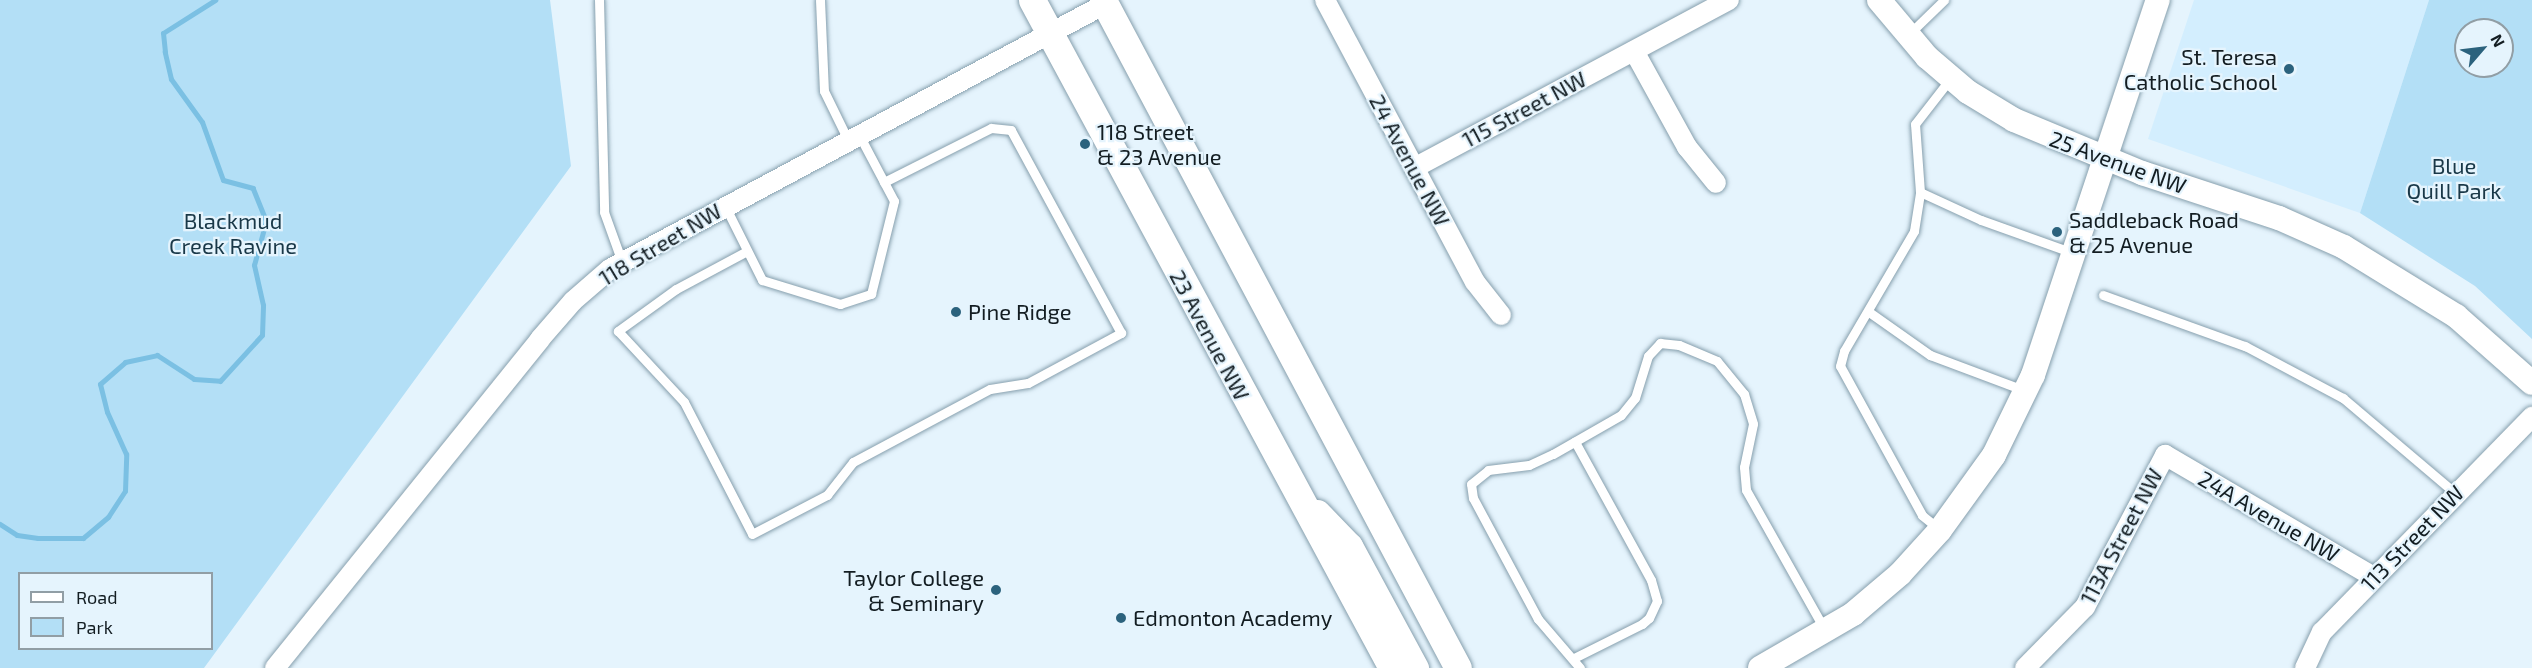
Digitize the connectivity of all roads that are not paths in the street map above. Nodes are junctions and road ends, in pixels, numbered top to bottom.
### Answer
1 (599, 0) edge
2 (820, 0) edge
3 (1032, 0) edge
4 (1325, 0) edge
5 (1729, 0) edge
6 (1879, 0) edge
7 (1944, 0) edge
8 (2157, 0) edge
9 (1104, 2) edge
10 (1050, 34) junction
11 (1906, 36) junction
12 (1634, 51) junction
13 (1950, 78) junction
14 (854, 137) junction
15 (2104, 158) junction
16 (1414, 168) junction
17 (884, 182) junction
18 (1716, 183) dead end
19 (1920, 192) junction
20 (725, 206) junction
21 (747, 251) junction
22 (2073, 253) junction
23 (622, 261) junction
24 (2103, 295) dead end
25 (1869, 312) junction
26 (1501, 315) dead end
27 (2532, 383) edge
28 (2025, 392) junction
29 (2532, 417) edge
30 (1575, 442) junction
31 (2165, 455) joint
32 (1291, 486) junction
33 (2456, 492) junction
34 (1940, 530) junction
35 (2374, 576) junction
36 (1826, 632) junction
37 (1574, 658) junction
38 (275, 668) edge
39 (1392, 668) edge
40 (1415, 668) edge
41 (1458, 668) edge
42 (1580, 668) edge
43 (1760, 668) edge
44 (2025, 668) edge
45 (2305, 668) edge

1 - 23 lane
2 - 14 lane
3 - 10 main road, 23 Avenue NW
4 - 16 street, 24 Avenue NW
5 - 12 street, 115 Street NW
6 - 11 street, 25 Avenue NW
7 - 11 lane
8 - 15 street
9 - 10 street, 118 Street NW
9 - 41 main road
10 - 14 street, 118 Street NW
10 - 32 main road, 23 Avenue NW
11 - 13 street, 25 Avenue NW
12 - 16 street, 115 Street NW
12 - 18 street
13 - 15 street, 25 Avenue NW
13 - 19 lane
14 - 17 lane
14 - 20 street, 118 Street NW
15 - 22 street
15 - 27 street, 25 Avenue NW
16 - 26 street, 24 Avenue NW
17 - 21 lane
17 - 21 lane
19 - 22 lane
19 - 25 lane
20 - 21 lane
20 - 23 street, 118 Street NW
22 - 28 street
23 - 38 street, 118 Street NW
24 - 33 lane
25 - 28 lane
25 - 34 lane
28 - 34 street
29 - 33 street, 113 Street NW
30 - 36 lane
30 - 37 lane
30 - 37 lane
31 - 35 street, 24A Avenue NW
31 - 44 street, 113A Street NW
32 - 39 main road, 23 Avenue NW
32 - 40 main road
33 - 35 street, 113 Street NW
34 - 36 street
35 - 45 street, 113 Street NW
36 - 43 street
37 - 42 lane

